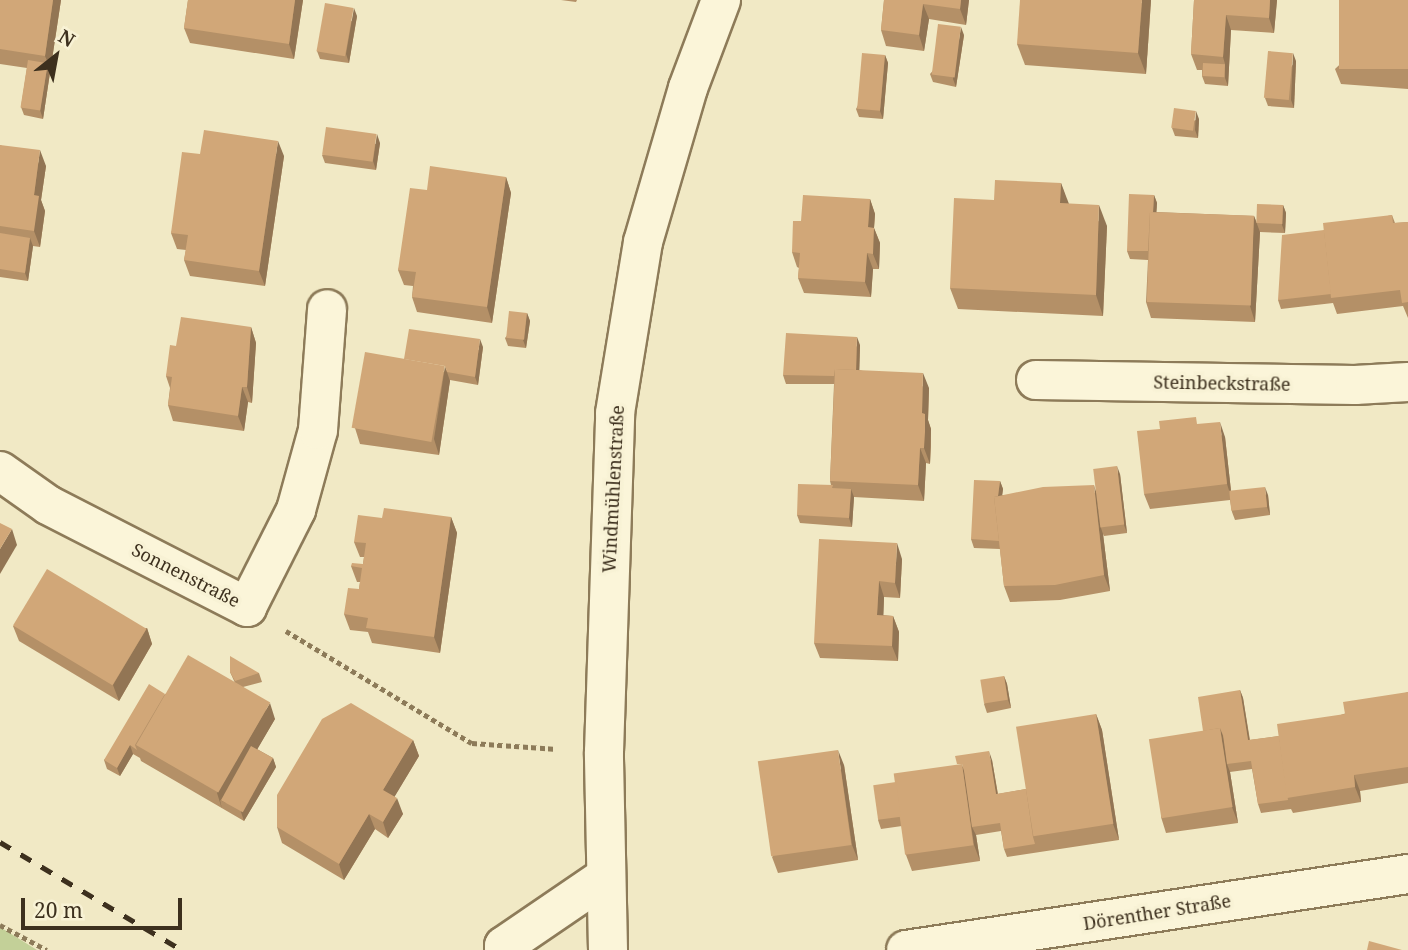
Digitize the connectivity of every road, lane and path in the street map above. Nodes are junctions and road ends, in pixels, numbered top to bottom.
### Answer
1 (721, 0) edge
2 (327, 309) dead end
3 (1035, 380) dead end
4 (1408, 382) edge
5 (0, 471) edge
6 (247, 607) junction
7 (604, 752) junction
8 (1408, 874) edge
9 (605, 877) junction
10 (0, 925) edge
11 (47, 950) edge
12 (504, 950) edge
13 (608, 950) edge
14 (906, 950) edge

1 - 7 street, Windmühlenstraße
2 - 6 street, Sonnenstraße
3 - 4 street, Steinbeckstraße
5 - 6 street, Sonnenstraße
6 - 7 path
7 - 9 street, Windmühlenstraße
8 - 14 street, Dörenther Straße
9 - 12 street
9 - 13 street, Windmühlenstraße
10 - 11 path

